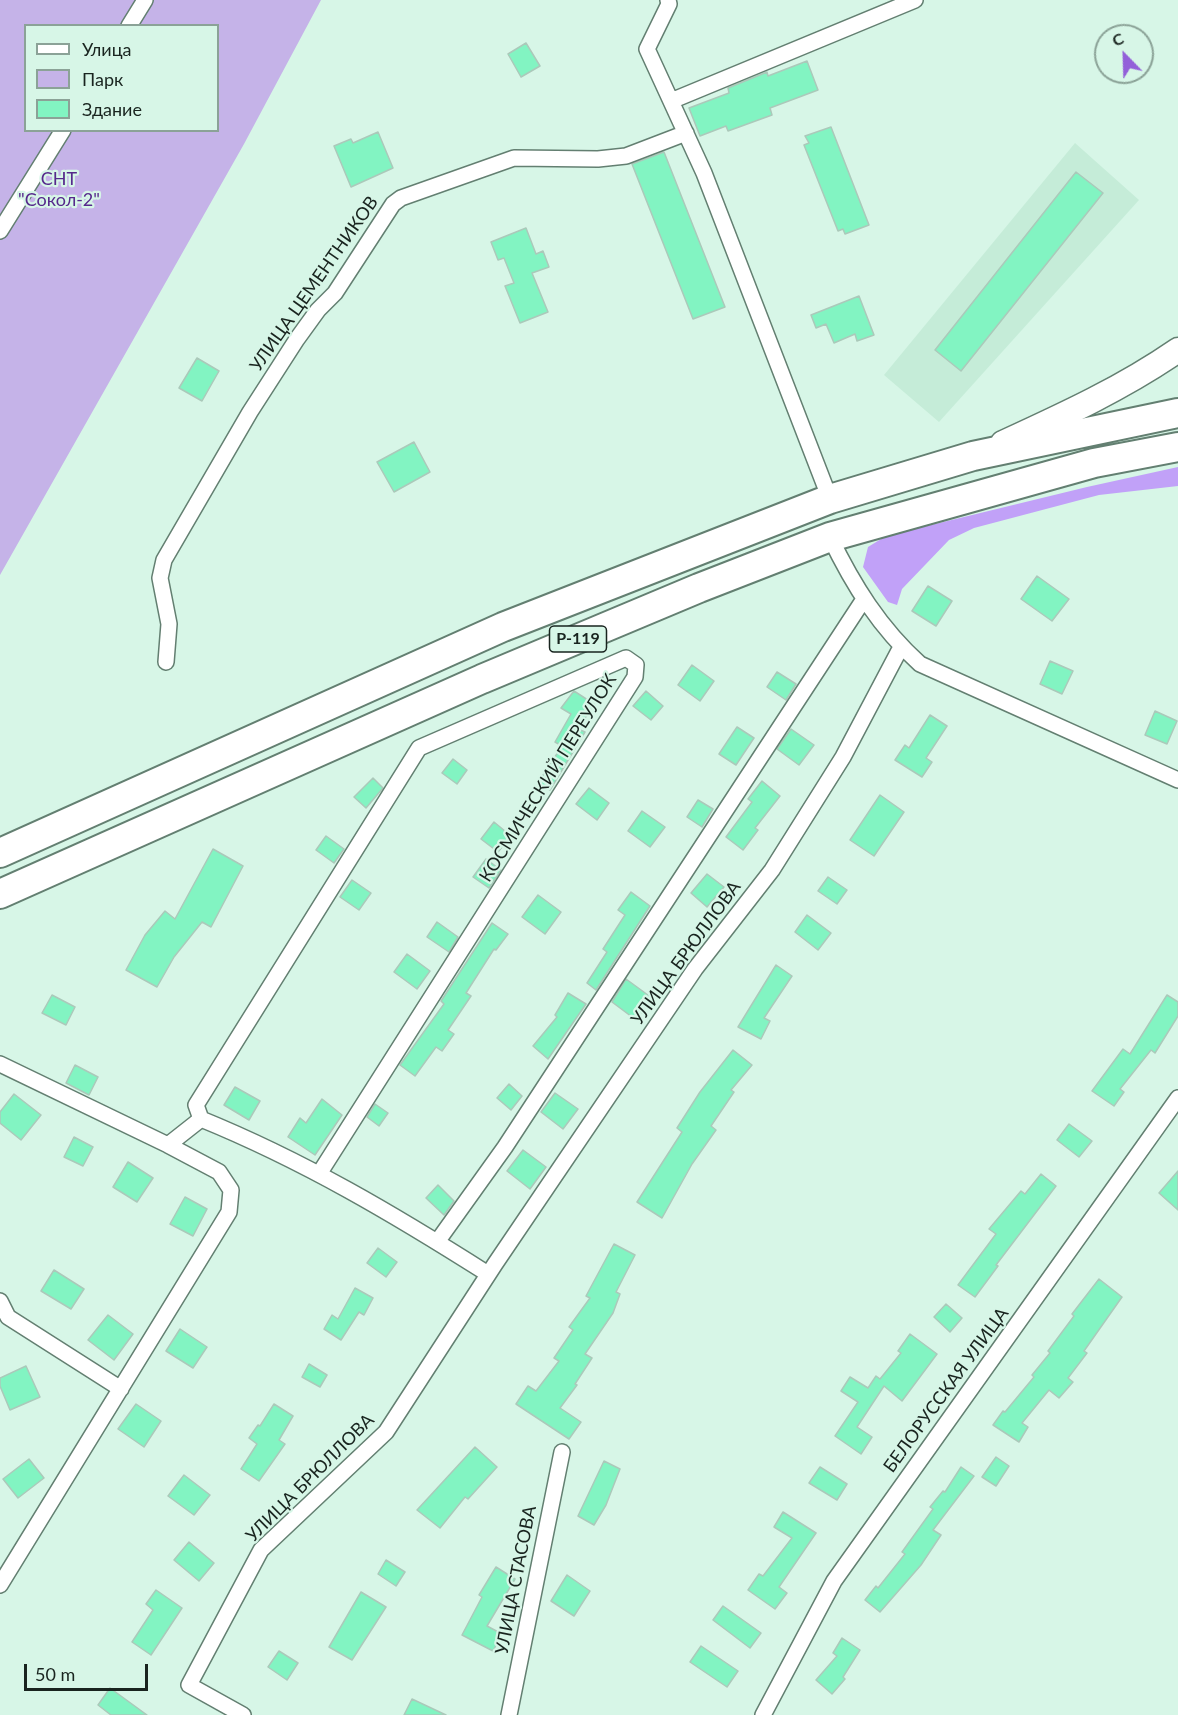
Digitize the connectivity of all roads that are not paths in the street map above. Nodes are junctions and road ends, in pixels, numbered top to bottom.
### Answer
1 (145, 0) edge
2 (668, 0) edge
3 (915, 0) edge
4 (130, 24) edge
5 (671, 101) junction
6 (62, 132) edge
7 (686, 134) junction
8 (0, 231) edge
9 (1178, 350) edge
10 (1178, 413) edge
11 (1178, 447) edge
12 (973, 456) junction
13 (830, 499) junction
14 (830, 537) junction
15 (864, 599) junction
16 (901, 647) junction
17 (166, 662) dead end
18 (1178, 780) edge
19 (0, 853) edge
20 (0, 894) edge
21 (0, 1064) edge
22 (1178, 1098) edge
23 (201, 1119) junction
24 (168, 1145) junction
25 (319, 1174) junction
26 (438, 1242) junction
27 (488, 1274) junction
28 (0, 1301) edge
29 (120, 1389) junction
30 (562, 1452) dead end
31 (0, 1585) edge
32 (243, 1715) edge
33 (509, 1715) edge
34 (763, 1715) edge

1 - 4 street
2 - 5 street
3 - 5 street
5 - 7 street
6 - 8 street
7 - 13 street
7 - 17 street, УЛИЦА ЦЕМЕНТНИКОВ
9 - 12 main road
10 - 12 highway, Р-119
11 - 14 highway, Р-119
12 - 13 highway, Р-119
13 - 19 highway, Р-119
14 - 15 street
14 - 20 highway, Р-119
15 - 16 street
15 - 26 street
16 - 18 street
16 - 27 street, УЛИЦА БРЮЛЛОВА
21 - 24 street
22 - 34 street, БЕЛОРУССКАЯ УЛИЦА
23 - 24 street
23 - 25 street
23 - 25 street, КОСМИЧЕСКИЙ ПЕРЕУЛОК
24 - 29 street
25 - 26 street
26 - 27 street
27 - 32 street, УЛИЦА БРЮЛЛОВА
28 - 29 street
29 - 31 street
30 - 33 street, УЛИЦА СТАСОВА

